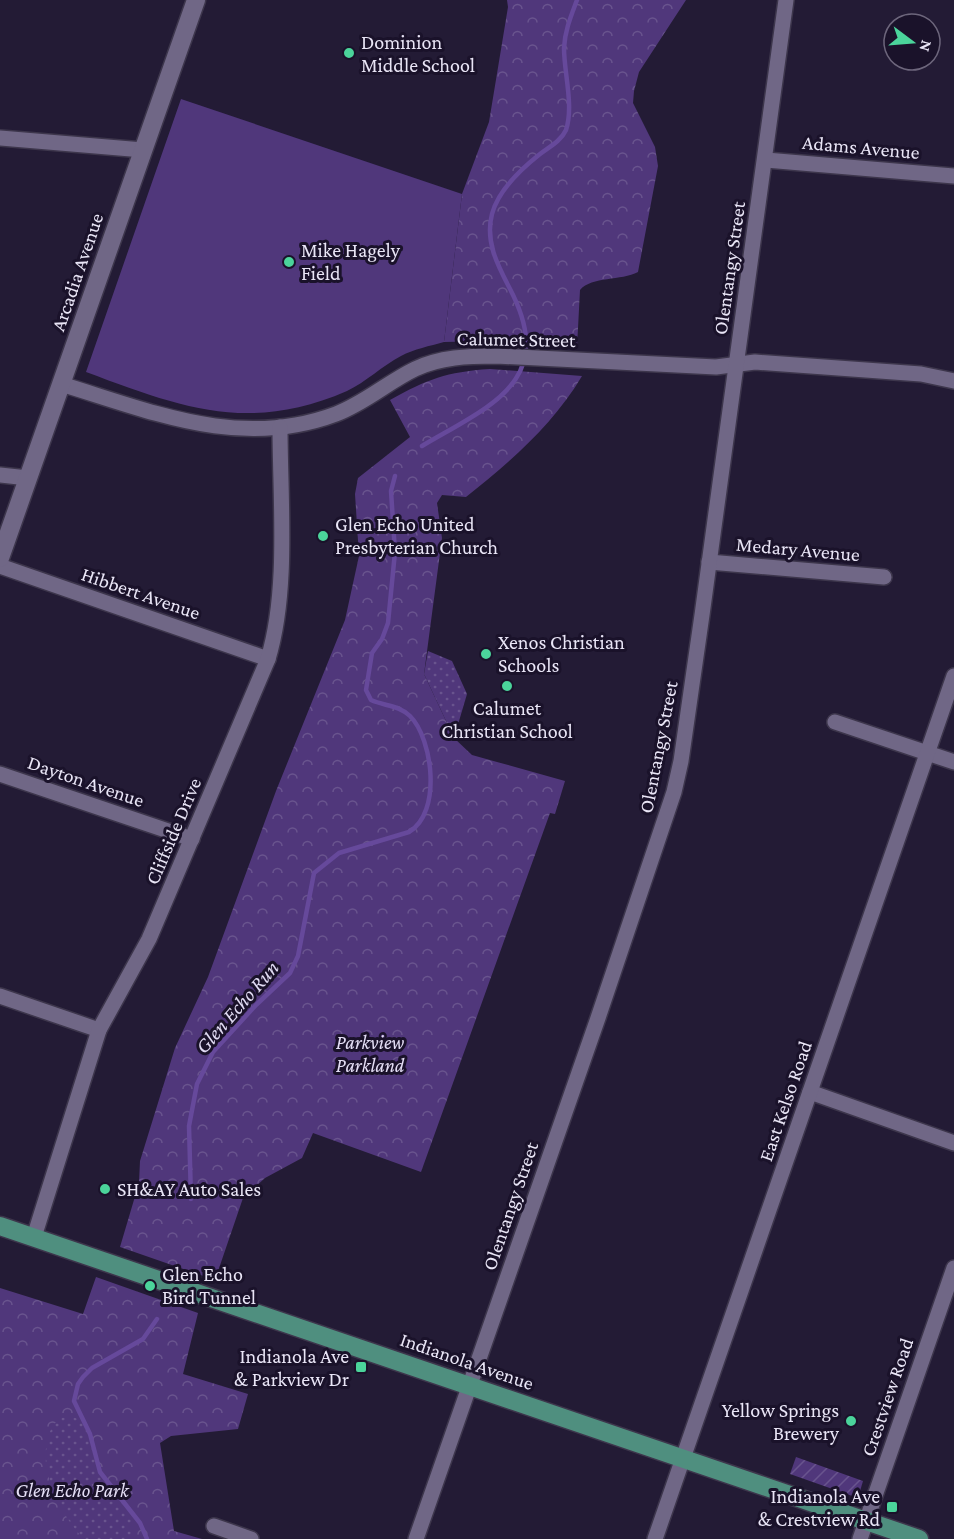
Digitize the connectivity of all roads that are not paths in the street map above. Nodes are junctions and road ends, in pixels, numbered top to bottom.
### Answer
1 (196, 0) edge
2 (786, 0) edge
3 (0, 138) edge
4 (143, 150) junction
5 (766, 160) junction
6 (954, 176) edge
7 (737, 364) junction
8 (954, 381) edge
9 (61, 384) junction
10 (280, 427) junction
11 (0, 475) edge
12 (28, 478) junction
13 (0, 558) edge
14 (709, 562) junction
15 (0, 566) edge
16 (884, 577) dead end
17 (268, 659) junction
18 (954, 676) edge
19 (835, 722) dead end
20 (927, 753) junction
21 (954, 762) edge
22 (0, 774) edge
23 (192, 839) junction
24 (0, 996) edge
25 (99, 1030) junction
26 (810, 1092) junction
27 (954, 1143) edge
28 (0, 1226) edge
29 (34, 1238) junction
30 (954, 1268) edge
31 (469, 1386) junction
32 (683, 1458) junction
33 (866, 1521) junction
34 (214, 1526) dead end
35 (251, 1539) edge
36 (416, 1539) edge
37 (655, 1539) edge
38 (860, 1539) edge
39 (919, 1539) edge

1 - 4 street, Arcadia Avenue
2 - 5 street, Olentangy Street
3 - 4 street
4 - 9 street, Arcadia Avenue
5 - 6 street, Adams Avenue
5 - 7 street, Olentangy Street
7 - 8 street, Calumet Street
7 - 10 street, Calumet Street
7 - 14 street, Olentangy Street
9 - 10 street, Calumet Street
9 - 12 street, Arcadia Avenue
10 - 17 street, Cliffside Drive
11 - 12 street
12 - 13 street, Arcadia Avenue
14 - 16 street, Medary Avenue
14 - 31 street, Olentangy Street
15 - 17 street, Hibbert Avenue
17 - 23 street, Cliffside Drive
18 - 20 street, East Kelso Road
19 - 20 street
20 - 21 street
20 - 26 street, East Kelso Road
22 - 23 street, Dayton Avenue
23 - 25 street, Cliffside Drive
24 - 25 street
25 - 29 street, Cliffside Drive
26 - 27 street
26 - 32 street, East Kelso Road
28 - 29 main road, Indianola Avenue
29 - 31 main road, Indianola Avenue
30 - 33 street, Crestview Road
31 - 32 main road, Indianola Avenue
31 - 36 street, Olentangy Street
32 - 33 main road, Indianola Avenue
32 - 37 street, East Kelso Road
33 - 38 street, Crestview Road
33 - 39 main road, Indianola Avenue
34 - 35 street

